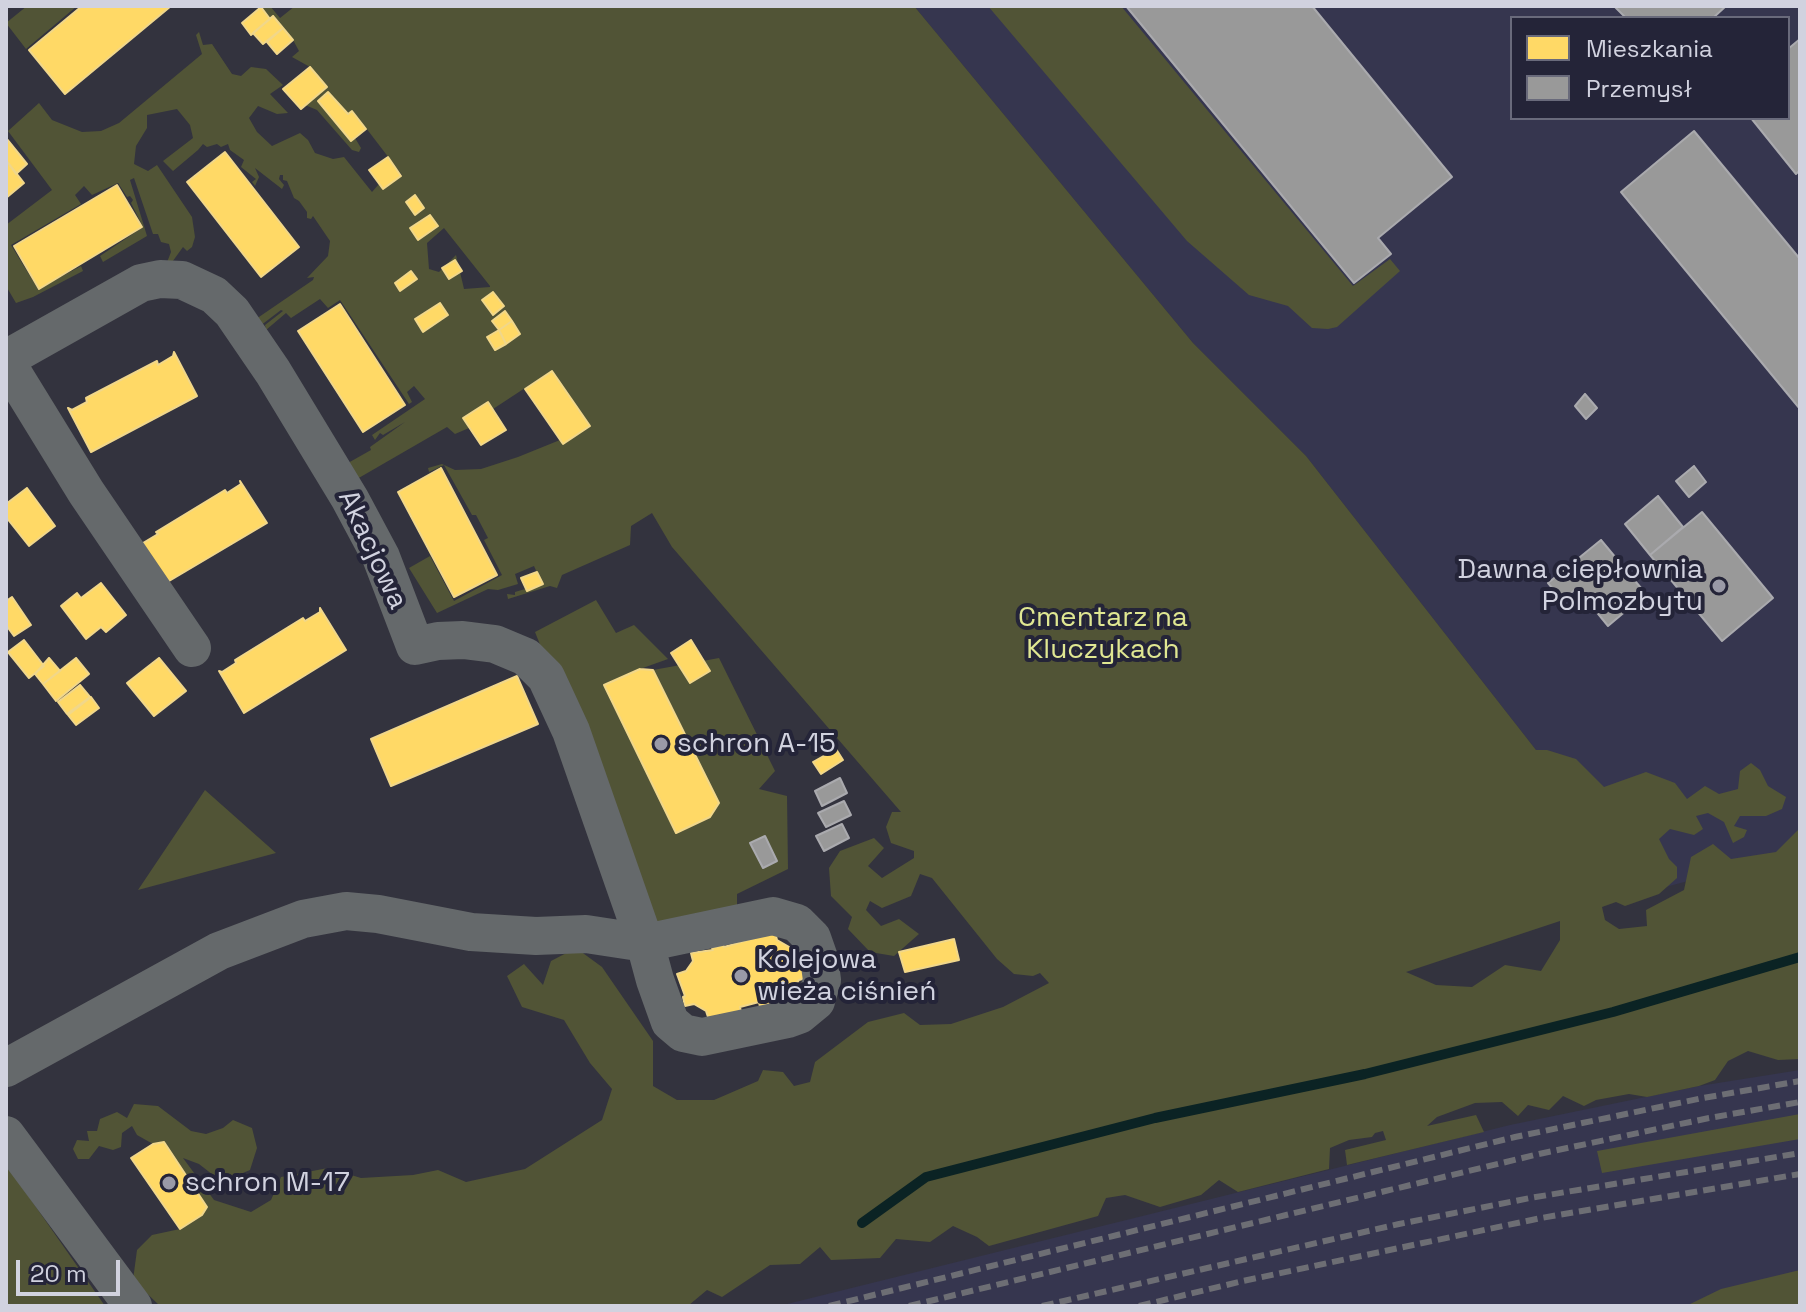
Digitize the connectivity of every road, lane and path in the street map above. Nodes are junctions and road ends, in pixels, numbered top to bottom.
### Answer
1 (6, 361) edge
2 (192, 648) dead end
3 (645, 943) junction
4 (6, 1068) edge
5 (6, 1135) edge
6 (133, 1306) edge

1 - 2 street
1 - 3 street, Akacjowa
3 - 3 street, Akacjowa
3 - 4 street
5 - 6 street

